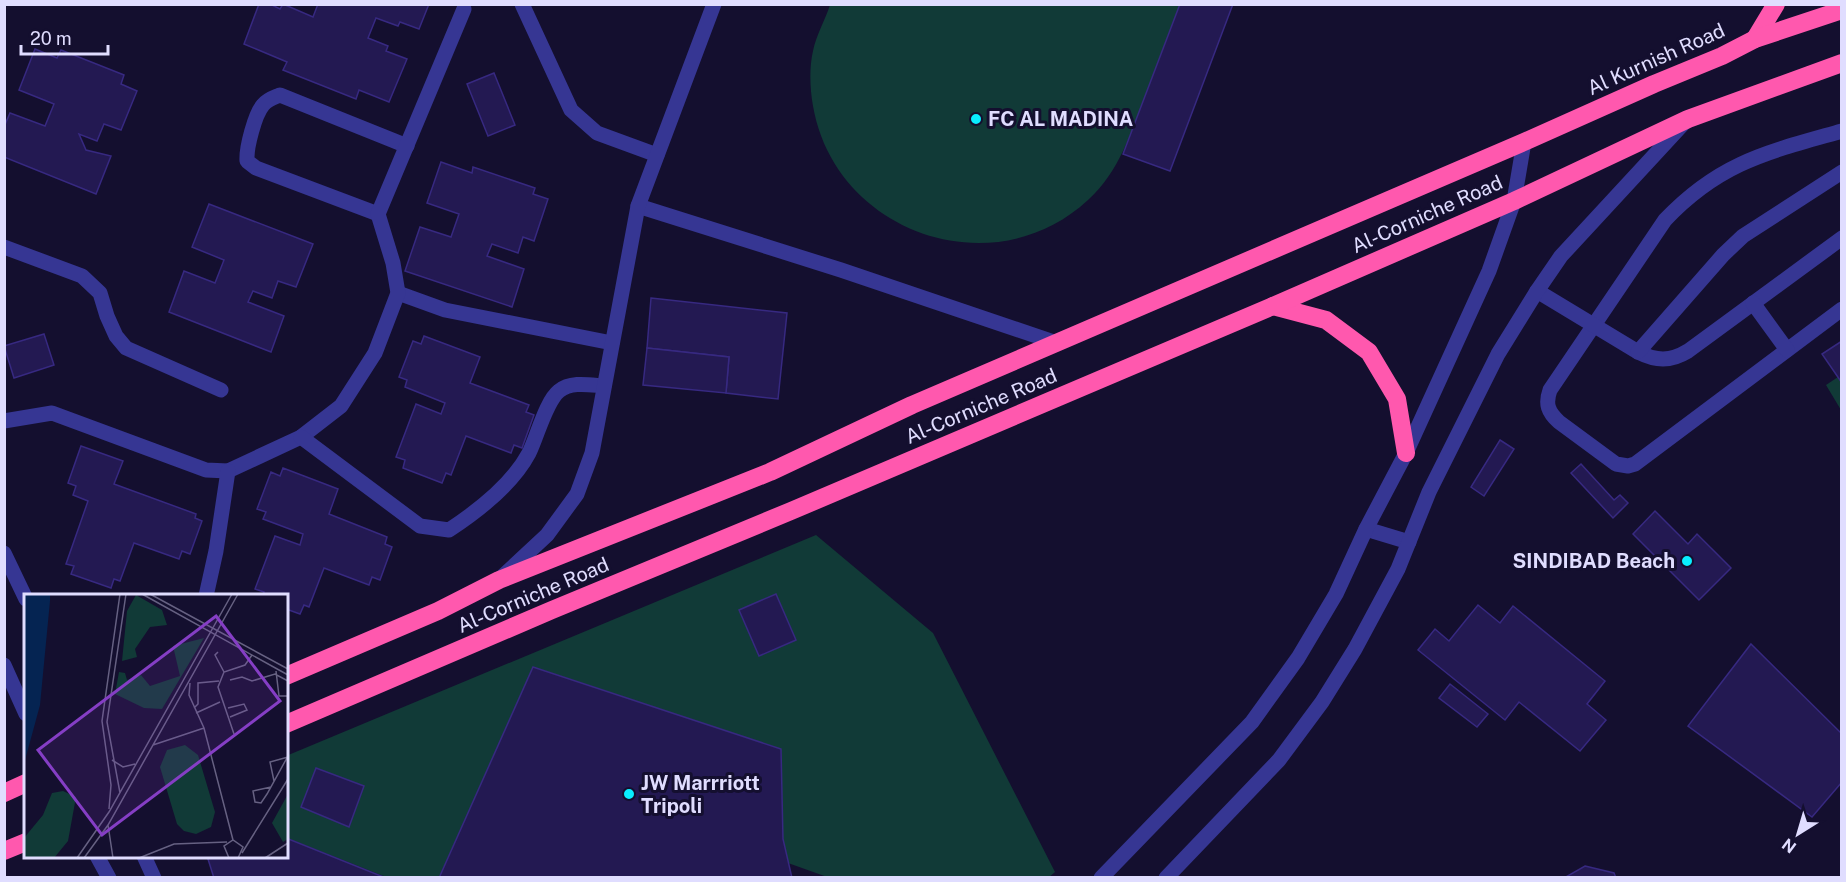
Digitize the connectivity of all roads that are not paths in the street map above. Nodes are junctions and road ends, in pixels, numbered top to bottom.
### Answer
1 (522, 4) edge
2 (714, 4) edge
3 (1776, 4) edge
4 (465, 9) dead end
5 (1842, 10) edge
6 (1755, 39) junction
7 (1842, 63) edge
8 (1688, 119) junction
9 (1842, 131) edge
10 (1524, 142) junction
11 (407, 146) junction
12 (657, 155) junction
13 (1842, 172) edge
14 (1514, 201) junction
15 (638, 206) junction
16 (378, 214) junction
17 (1842, 238) edge
18 (4, 247) edge
19 (1537, 291) junction
20 (398, 294) junction
21 (1754, 303) junction
22 (1273, 306) junction
23 (1842, 309) edge
24 (1594, 325) junction
25 (612, 343) junction
26 (1058, 343) junction
27 (1787, 350) junction
28 (1638, 352) junction
29 (604, 386) junction
30 (221, 390) dead end
31 (4, 421) edge
32 (301, 437) junction
33 (1406, 453) junction
34 (228, 471) junction
35 (1366, 529) junction
36 (1409, 542) junction
37 (4, 553) edge
38 (499, 580) junction
39 (206, 594) edge
40 (24, 595) edge
41 (4, 665) edge
42 (288, 675) edge
43 (24, 710) edge
44 (288, 723) edge
45 (24, 784) edge
46 (4, 793) edge
47 (24, 843) edge
48 (4, 851) edge
49 (98, 858) edge
50 (145, 858) edge
51 (1101, 877) edge
52 (109, 878) edge
53 (154, 878) edge
54 (1166, 878) edge

1 - 12 street
2 - 12 street
3 - 6 highway
4 - 11 street
5 - 6 highway, Al Kurnish Road
6 - 10 highway, Al Kurnish Road
7 - 8 highway
8 - 14 highway, Al-Corniche Road
8 - 19 street
9 - 24 street
10 - 14 street
10 - 26 highway, Al-Corniche Road
11 - 16 street
11 - 16 street
12 - 15 street
13 - 28 street
14 - 22 highway, Al-Corniche Road
14 - 33 street
15 - 25 street
15 - 26 street
16 - 20 street
17 - 21 street
18 - 30 street
19 - 24 street
19 - 36 street
20 - 25 street
20 - 32 street
21 - 27 street
21 - 28 street
22 - 33 highway
22 - 44 highway, Al-Corniche Road
23 - 27 street
24 - 27 street
24 - 28 street
25 - 29 street
26 - 38 highway, Al-Corniche Road
29 - 32 street
29 - 38 street
31 - 34 street
32 - 34 street
33 - 35 street
34 - 39 street
35 - 36 street
35 - 51 street
36 - 54 street
37 - 40 street
38 - 42 highway, Al-Corniche Road
41 - 43 street
45 - 46 highway
47 - 48 highway
49 - 52 street
50 - 53 street

